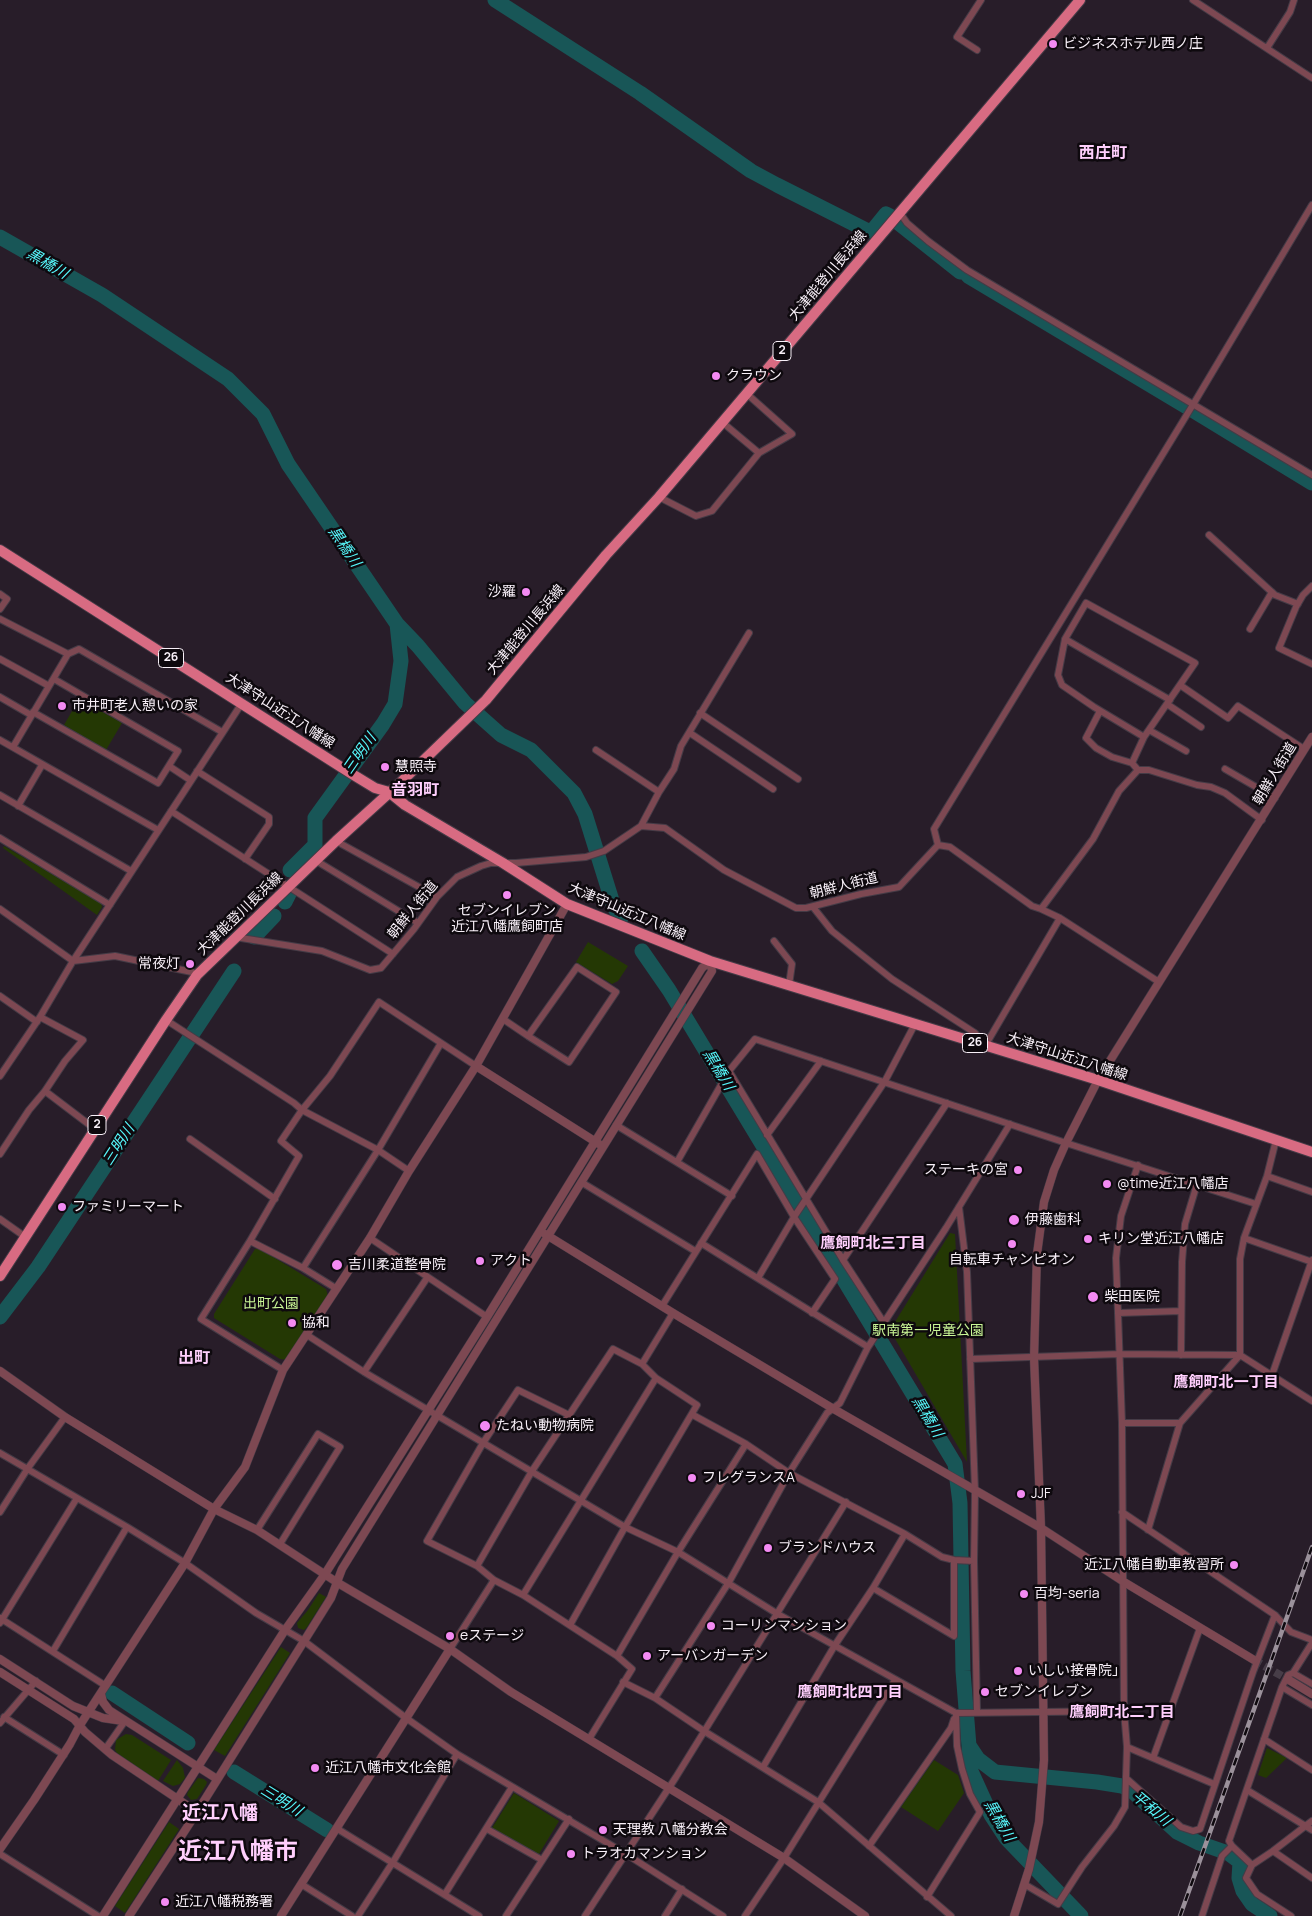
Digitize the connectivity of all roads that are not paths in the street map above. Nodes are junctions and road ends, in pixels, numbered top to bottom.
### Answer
1 (981, 0) edge
2 (1080, 0) edge
3 (1194, 0) edge
4 (1294, 0) edge
5 (1267, 48) junction
6 (977, 50) dead end
7 (1312, 78) edge
8 (1312, 205) edge
9 (900, 213) junction
10 (746, 393) junction
11 (1194, 403) junction
12 (722, 422) junction
13 (759, 453) junction
14 (1312, 475) edge
15 (659, 496) junction
16 (1210, 535) dead end
17 (1, 554) edge
18 (1312, 586) edge
19 (1272, 592) junction
20 (0, 594) edge
21 (1298, 604) junction
22 (0, 609) edge
23 (0, 619) edge
24 (1250, 629) dead end
25 (749, 634) dead end
26 (1065, 639) junction
27 (68, 654) junction
28 (0, 659) edge
29 (1312, 664) edge
30 (54, 679) junction
31 (1180, 685) junction
32 (49, 686) junction
33 (0, 697) edge
34 (1168, 702) junction
35 (242, 703) junction
36 (1100, 711) junction
37 (700, 713) junction
38 (32, 714) junction
39 (1201, 727) dead end
40 (1149, 730) junction
41 (222, 732) junction
42 (690, 733) junction
43 (1144, 737) junction
44 (1312, 737) edge
45 (0, 740) edge
46 (12, 747) junction
47 (1304, 749) junction
48 (596, 750) dead end
49 (1186, 751) dead end
50 (1132, 763) junction
51 (42, 765) junction
52 (169, 766) junction
53 (1225, 769) dead end
54 (1138, 770) junction
55 (197, 771) junction
56 (798, 779) dead end
57 (190, 780) junction
58 (772, 788) dead end
59 (390, 792) junction
60 (659, 792) junction
61 (0, 795) edge
62 (1275, 798) junction
63 (18, 806) junction
64 (171, 812) junction
65 (1262, 820) junction
66 (641, 826) junction
67 (158, 830) junction
68 (0, 838) edge
69 (336, 840) junction
70 (938, 844) junction
71 (246, 859) junction
72 (315, 860) junction
73 (503, 863) junction
74 (131, 871) junction
75 (288, 887) junction
76 (437, 897) junction
77 (567, 904) junction
78 (110, 905) junction
79 (813, 907) junction
80 (0, 909) edge
81 (1041, 909) junction
82 (1060, 918) junction
83 (418, 923) junction
84 (234, 937) junction
85 (774, 941) dead end
86 (392, 954) junction
87 (73, 961) junction
88 (710, 961) junction
89 (197, 975) junction
90 (1159, 982) junction
91 (788, 985) junction
92 (0, 996) edge
93 (502, 1019) junction
94 (38, 1020) junction
95 (166, 1020) junction
96 (915, 1024) junction
97 (528, 1036) junction
98 (442, 1043) junction
99 (985, 1046) junction
100 (820, 1061) junction
101 (476, 1066) junction
102 (729, 1071) junction
103 (0, 1076) edge
104 (1098, 1080) junction
105 (885, 1081) junction
106 (45, 1091) junction
107 (947, 1102) junction
108 (302, 1110) junction
109 (1010, 1124) junction
110 (616, 1125) junction
111 (95, 1129) junction
112 (767, 1134) junction
113 (190, 1139) dead end
114 (1276, 1140) junction
115 (595, 1142) junction
116 (1066, 1143) junction
117 (603, 1146) junction
118 (378, 1150) junction
119 (1312, 1152) edge
120 (0, 1154) edge
121 (677, 1162) junction
122 (1138, 1165) junction
123 (409, 1171) junction
124 (1267, 1176) junction
125 (581, 1182) junction
126 (1197, 1184) junction
127 (1312, 1192) edge
128 (732, 1196) junction
129 (274, 1199) junction
130 (807, 1200) junction
131 (1256, 1204) junction
132 (959, 1206) junction
133 (794, 1217) junction
134 (0, 1219) edge
135 (539, 1230) junction
136 (24, 1236) junction
137 (548, 1236) junction
138 (370, 1238) junction
139 (1244, 1238) junction
140 (250, 1241) junction
141 (701, 1244) junction
142 (695, 1251) junction
143 (843, 1260) junction
144 (1312, 1261) edge
145 (303, 1268) junction
146 (0, 1276) edge
147 (427, 1278) junction
148 (758, 1278) junction
149 (337, 1289) junction
150 (662, 1306) junction
151 (1181, 1311) junction
152 (1118, 1312) junction
153 (672, 1313) junction
154 (812, 1313) junction
155 (487, 1317) junction
156 (883, 1325) junction
157 (307, 1335) junction
158 (868, 1347) junction
159 (1120, 1354) junction
160 (1181, 1355) junction
161 (1240, 1355) junction
162 (1034, 1358) junction
163 (970, 1359) junction
164 (642, 1364) junction
165 (283, 1370) junction
166 (0, 1371) edge
167 (364, 1372) junction
168 (1272, 1375) junction
169 (656, 1378) junction
170 (1312, 1401) edge
171 (832, 1408) junction
172 (428, 1410) junction
173 (569, 1415) junction
174 (693, 1415) junction
175 (65, 1416) junction
176 (437, 1416) junction
177 (1122, 1423) junction
178 (1180, 1423) junction
179 (483, 1443) junction
180 (746, 1444) junction
181 (0, 1453) edge
182 (28, 1468) junction
183 (532, 1471) junction
184 (789, 1473) junction
185 (975, 1491) junction
186 (77, 1498) junction
187 (580, 1500) junction
188 (846, 1502) junction
189 (214, 1509) junction
190 (0, 1512) edge
191 (1122, 1512) junction
192 (127, 1527) junction
193 (625, 1527) junction
194 (1041, 1528) junction
195 (258, 1530) junction
196 (1148, 1530) junction
197 (904, 1534) junction
198 (280, 1544) junction
199 (678, 1552) junction
200 (954, 1560) junction
201 (974, 1561) junction
202 (185, 1563) junction
203 (477, 1566) junction
204 (325, 1574) junction
205 (494, 1580) junction
206 (338, 1582) junction
207 (729, 1582) junction
208 (1124, 1582) junction
209 (873, 1588) junction
210 (523, 1595) junction
211 (776, 1613) junction
212 (1275, 1615) junction
213 (1, 1620) edge
214 (570, 1625) junction
215 (1200, 1628) junction
216 (285, 1630) junction
217 (304, 1641) junction
218 (1312, 1642) edge
219 (835, 1644) junction
220 (450, 1649) junction
221 (52, 1651) junction
222 (617, 1656) junction
223 (0, 1659) edge
224 (1254, 1660) tunnel mouth
225 (0, 1672) edge
226 (1291, 1677) junction
227 (894, 1680) junction
228 (36, 1681) junction
229 (623, 1682) junction
230 (1312, 1684) edge
231 (106, 1686) junction
232 (1282, 1687) junction
233 (28, 1689) junction
234 (100, 1694) junction
235 (1312, 1694) edge
236 (655, 1698) junction
237 (1312, 1705) edge
238 (1043, 1711) junction
239 (1124, 1711) junction
240 (977, 1712) junction
241 (88, 1713) junction
242 (956, 1713) junction
243 (406, 1718) junction
244 (2, 1720) edge
245 (125, 1721) junction
246 (80, 1725) junction
247 (704, 1731) junction
248 (589, 1739) junction
249 (1264, 1739) junction
250 (1127, 1747) junction
251 (106, 1748) junction
252 (457, 1754) junction
253 (64, 1755) junction
254 (1154, 1758) junction
255 (763, 1767) junction
256 (199, 1768) junction
257 (1312, 1770) edge
258 (1127, 1778) junction
259 (217, 1780) junction
260 (1214, 1784) junction
261 (512, 1787) junction
262 (668, 1788) junction
263 (1247, 1790) junction
264 (178, 1800) junction
265 (818, 1802) junction
266 (197, 1812) junction
267 (569, 1819) junction
268 (1312, 1821) edge
269 (1305, 1827) junction
270 (336, 1828) junction
271 (487, 1829) junction
272 (1312, 1830) edge
273 (869, 1846) junction
274 (1232, 1846) junction
275 (0, 1849) edge
276 (1273, 1851) junction
277 (0, 1854) edge
278 (626, 1854) junction
279 (784, 1858) junction
280 (542, 1860) junction
281 (393, 1862) junction
282 (1252, 1865) junction
283 (1312, 1878) edge
284 (301, 1884) junction
285 (1024, 1884) junction
286 (682, 1889) junction
287 (445, 1894) junction
288 (927, 1897) junction
289 (98, 1916) edge
290 (103, 1916) edge
291 (129, 1916) edge
292 (281, 1916) edge
293 (352, 1916) edge
294 (358, 1916) edge
295 (479, 1916) edge
296 (506, 1916) edge
297 (585, 1916) edge
298 (665, 1916) edge
299 (723, 1916) edge
300 (745, 1916) edge
301 (865, 1916) edge
302 (951, 1916) edge
303 (1014, 1916) edge
304 (1202, 1916) edge
305 (1291, 1916) edge

1 - 6 street
2 - 9 main road, 大津能登川長浜線 / 2
3 - 5 street
4 - 5 street
5 - 7 street
8 - 11 street
9 - 10 main road, 大津能登川長浜線 / 2
9 - 11 street
10 - 12 main road, 大津能登川長浜線 / 2
10 - 13 street
11 - 14 street
11 - 70 street
12 - 13 street
12 - 15 main road, 大津能登川長浜線 / 2
13 - 15 street
15 - 59 main road, 大津能登川長浜線 / 2
16 - 19 street
17 - 35 main road, 大津守山近江八幡線 / 26
18 - 21 street
19 - 21 street
19 - 24 street
20 - 22 street
21 - 29 street
23 - 27 street
25 - 37 street
26 - 31 street
26 - 34 street
26 - 36 street
27 - 30 street
27 - 41 street
28 - 32 street
30 - 32 street
30 - 52 street
31 - 34 street
31 - 47 street
32 - 38 street
33 - 38 street
34 - 39 street
34 - 40 street
35 - 41 street
35 - 59 main road, 大津守山近江八幡線 / 26
36 - 43 street
36 - 50 street
37 - 42 street
37 - 56 street
38 - 46 street
38 - 52 street
40 - 43 street
40 - 49 street
41 - 55 street
42 - 58 street
42 - 60 street
43 - 50 street
44 - 47 street, 朝鮮人街道
45 - 46 street
46 - 51 street
47 - 62 street, 朝鮮人街道
48 - 60 street
50 - 54 street
51 - 63 street
51 - 67 street
52 - 57 street
53 - 62 street
54 - 65 street, 朝鮮人街道
54 - 81 street
55 - 57 street
55 - 71 street
57 - 64 street
59 - 69 main road, 大津能登川長浜線 / 2
59 - 73 main road, 大津守山近江八幡線 / 26
60 - 66 street
61 - 63 street
62 - 65 street, 朝鮮人街道
63 - 74 street
64 - 67 street
64 - 71 street
65 - 90 street
66 - 73 street, 朝鮮人街道
66 - 79 street, 朝鮮人街道
67 - 74 street
68 - 78 street
69 - 72 main road, 大津能登川長浜線 / 2
69 - 76 street
70 - 79 street, 朝鮮人街道
70 - 81 street
71 - 75 street
72 - 75 main road, 大津能登川長浜線 / 2
72 - 83 street
73 - 76 street, 朝鮮人街道
73 - 77 main road, 大津守山近江八幡線 / 26
74 - 78 street
75 - 84 main road, 大津能登川長浜線 / 2
75 - 86 street
76 - 83 street, 朝鮮人街道
77 - 88 main road, 大津守山近江八幡線 / 26
77 - 93 street
78 - 87 street
79 - 99 street
80 - 87 street
81 - 82 street
82 - 90 street
82 - 99 street
83 - 86 street, 朝鮮人街道
84 - 86 street, 朝鮮人街道
84 - 89 main road, 大津能登川長浜線 / 2
85 - 91 street
87 - 89 street
87 - 94 street
88 - 91 main road, 大津守山近江八幡線 / 26
88 - 110 street
88 - 115 street
89 - 95 main road, 大津能登川長浜線 / 2
90 - 104 street
91 - 96 main road, 大津守山近江八幡線 / 26
92 - 94 street
93 - 97 street
93 - 101 street
94 - 103 street
94 - 106 street
95 - 108 street
95 - 111 main road, 大津能登川長浜線 / 2
96 - 99 main road, 大津守山近江八幡線 / 26
96 - 105 street
97 - 97 street
98 - 101 street
98 - 108 street
98 - 118 street
99 - 104 main road, 大津守山近江八幡線 / 26
100 - 102 street
100 - 105 street
100 - 112 street
101 - 115 street
101 - 123 street
102 - 112 street
102 - 121 street
104 - 114 main road, 大津守山近江八幡線 / 26
104 - 116 street
105 - 107 street
105 - 130 street
106 - 111 street
106 - 120 street
107 - 109 street
107 - 143 street
108 - 118 street
108 - 129 street
109 - 116 street
109 - 132 street
110 - 117 street
110 - 121 street
111 - 136 main road, 大津能登川長浜線 / 2
112 - 130 street
113 - 129 street
114 - 119 main road, 大津守山近江八幡線 / 26
114 - 124 street
115 - 117 street
115 - 135 street
116 - 122 street
116 - 162 street
117 - 125 street
118 - 123 street
118 - 145 street
121 - 128 street
122 - 126 street
122 - 152 street
123 - 138 street
124 - 127 street
124 - 131 street
125 - 137 street
125 - 142 street
126 - 131 street
126 - 151 street
128 - 133 street
128 - 141 street
129 - 140 street
130 - 133 street
130 - 143 street
131 - 139 street
132 - 156 street
132 - 163 street
133 - 148 street
133 - 154 street
134 - 136 street
135 - 137 street
135 - 155 street
136 - 146 main road, 大津能登川長浜線 / 2
137 - 150 street
137 - 176 street
138 - 147 street
138 - 149 street
139 - 144 street
139 - 161 street
140 - 145 street
140 - 165 street
141 - 142 street
141 - 148 street
142 - 150 street
143 - 156 street
144 - 168 street
145 - 149 street
147 - 155 street
147 - 167 street
148 - 154 street
149 - 157 street
150 - 153 street
151 - 152 street
151 - 160 street
152 - 159 street
153 - 164 street
153 - 171 street
154 - 158 street
155 - 172 street
156 - 158 street
157 - 165 street
157 - 167 street
158 - 171 street
159 - 160 street
159 - 162 street
159 - 177 street
160 - 161 street
161 - 168 street
161 - 178 street
162 - 163 street
162 - 194 street
163 - 185 street
164 - 169 street
164 - 173 street
165 - 189 street
166 - 175 street
167 - 172 street
168 - 170 street
169 - 174 street
169 - 187 street
171 - 184 street
171 - 185 street
172 - 176 street
172 - 204 street
173 - 179 street
173 - 183 street
174 - 180 street
174 - 193 street
175 - 182 street
175 - 189 street
176 - 179 street
176 - 206 street
177 - 178 street
177 - 191 street
178 - 196 street
179 - 183 street
179 - 203 street
180 - 184 street
180 - 199 street
181 - 182 street
182 - 186 street
182 - 190 street
183 - 187 street
183 - 203 street
184 - 188 street
184 - 207 street
185 - 194 street
185 - 201 street
186 - 192 street
186 - 213 street
187 - 193 street
187 - 210 street
188 - 197 street
188 - 211 street
189 - 195 street
189 - 202 street
191 - 196 street
191 - 208 street
192 - 202 street
192 - 221 street
193 - 199 street
193 - 214 street
194 - 208 street
194 - 238 street
195 - 198 street
195 - 198 street
196 - 212 street
197 - 200 street
197 - 209 street
198 - 204 street
199 - 207 street
199 - 222 street
200 - 201 street
200 - 209 street
201 - 240 street
202 - 216 street
202 - 231 street
203 - 205 street
204 - 206 street
204 - 216 street
205 - 210 street
205 - 220 street
206 - 217 street
206 - 220 street
207 - 211 street
207 - 236 street
208 - 215 street
208 - 239 street
209 - 219 street
210 - 214 street
211 - 219 street
211 - 247 street
212 - 218 street
212 - 260 street
213 - 221 street
214 - 222 street
215 - 224 street
215 - 254 street
216 - 217 street
216 - 256 street
217 - 243 street
217 - 259 street
218 - 226 street
219 - 227 street
219 - 255 street
220 - 243 street
220 - 248 street
221 - 231 street
222 - 229 street
223 - 228 street
225 - 233 street
226 - 230 street
226 - 232 street
226 - 235 street
227 - 242 street
227 - 265 street
228 - 233 street
228 - 241 street
229 - 236 street
229 - 248 street
231 - 234 street
232 - 237 street
232 - 249 street
233 - 244 street
233 - 246 street
234 - 241 street
234 - 245 street
236 - 247 street
238 - 239 street
238 - 240 street
238 - 285 street
239 - 250 street
240 - 242 street
241 - 245 street
241 - 246 street
242 - 273 street
242 - 288 street
243 - 252 street
243 - 270 street
244 - 253 street
245 - 251 street
245 - 256 street
246 - 251 street
246 - 253 street
247 - 255 street
247 - 262 street
248 - 262 street
249 - 257 street
249 - 263 street
250 - 254 street
250 - 258 street
251 - 264 street
252 - 261 street
252 - 281 street
253 - 275 street
254 - 260 street
255 - 265 street
256 - 259 street
256 - 264 street
258 - 260 street
258 - 285 street
259 - 266 street
261 - 267 street
261 - 271 street
262 - 278 street
262 - 279 street
263 - 269 street
263 - 274 street
264 - 266 street
264 - 290 street
265 - 273 street
265 - 279 street
266 - 291 street
267 - 278 street
267 - 280 street
268 - 269 street
269 - 272 street
269 - 276 street
270 - 281 street
270 - 284 street
271 - 280 street
271 - 287 street
273 - 288 street
274 - 282 street
274 - 304 street
276 - 282 street
276 - 283 street
277 - 289 street
278 - 286 street
278 - 297 street
279 - 300 street
279 - 301 street
280 - 296 street
281 - 287 street
281 - 294 street
282 - 305 street
284 - 292 street
284 - 293 street
285 - 303 street
286 - 298 street
286 - 299 street
287 - 295 street
288 - 302 street

